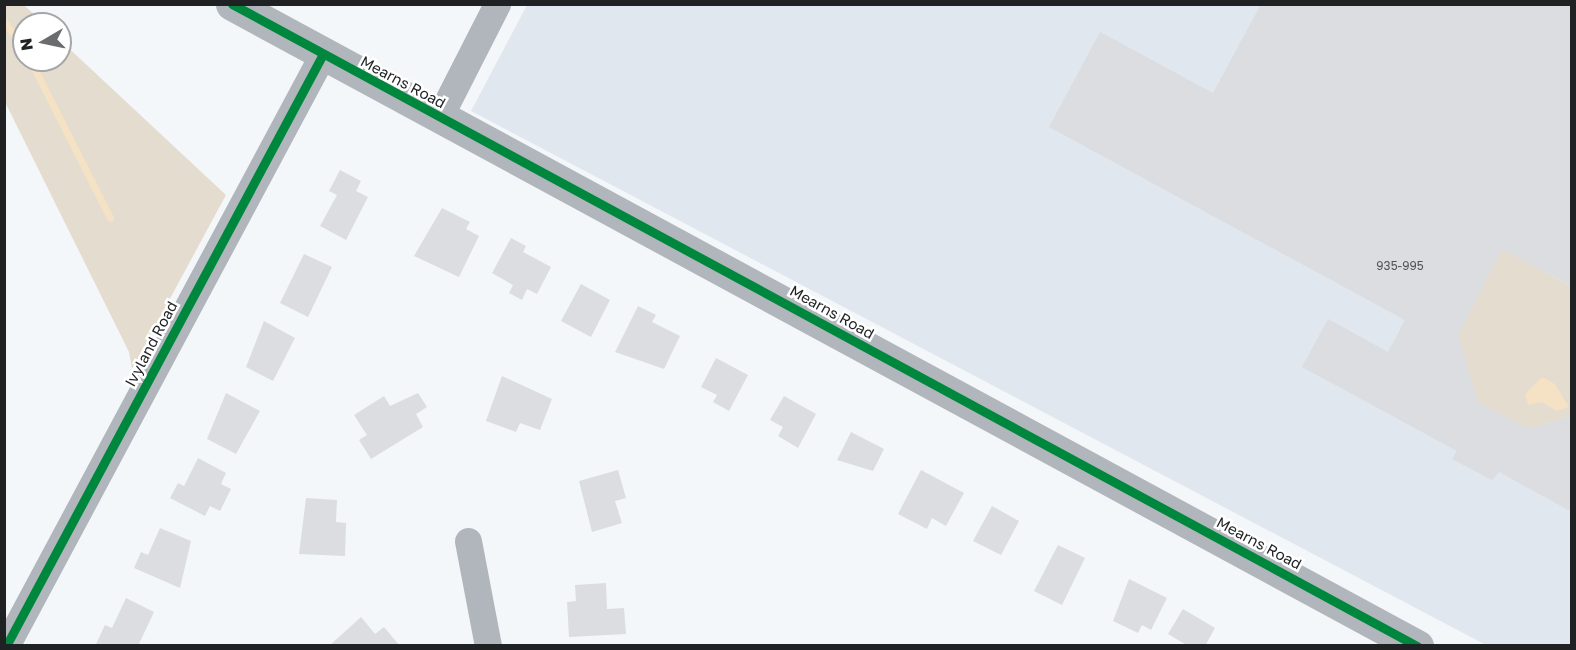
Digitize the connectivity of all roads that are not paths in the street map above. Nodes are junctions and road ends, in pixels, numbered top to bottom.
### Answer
1 (232, 4) edge
2 (497, 4) edge
3 (322, 56) junction
4 (439, 118) junction
5 (468, 541) dead end
6 (6, 645) edge
7 (489, 645) edge
8 (1417, 645) edge

1 - 3 street, Mearns Road
2 - 4 street
3 - 4 street, Mearns Road
3 - 6 street, Ivyland Road
4 - 8 street, Mearns Road
5 - 7 street

